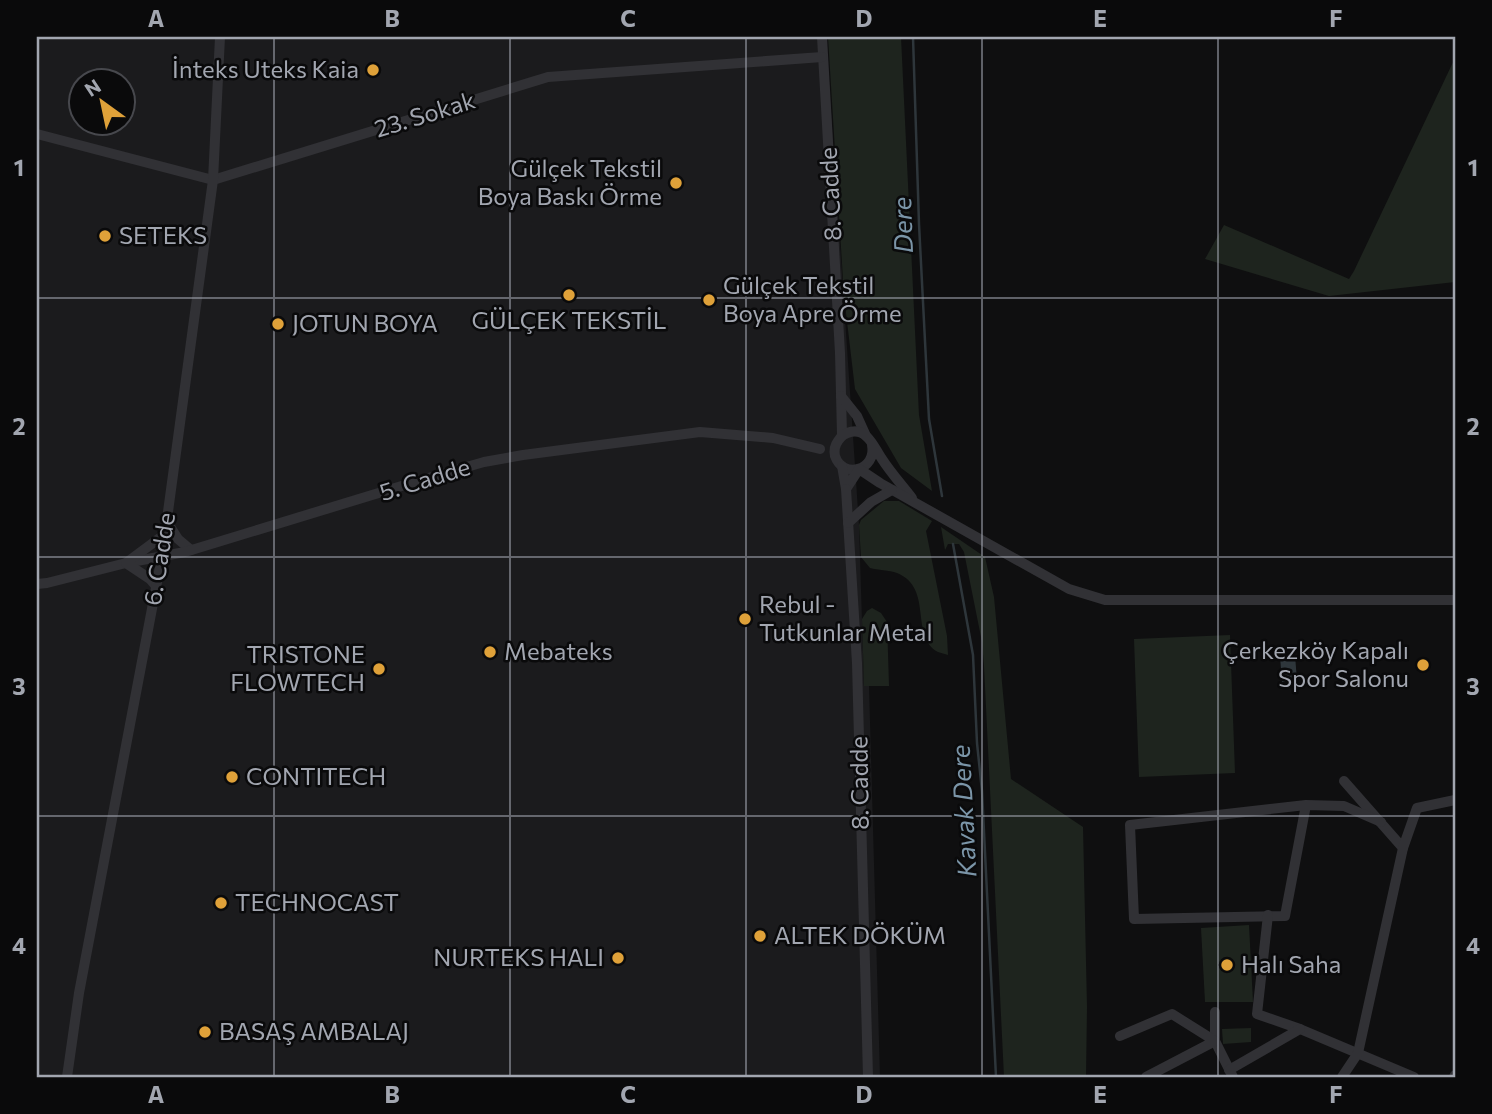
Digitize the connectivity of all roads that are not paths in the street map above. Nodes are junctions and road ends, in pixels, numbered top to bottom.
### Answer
1 (219, 37) edge
2 (822, 37) edge
3 (822, 57) junction
4 (37, 134) edge
5 (213, 180) junction
6 (841, 396) junction
7 (839, 440) junction
8 (869, 440) junction
9 (820, 449) junction
10 (840, 464) junction
11 (859, 469) junction
12 (846, 489) junction
13 (892, 490) junction
14 (916, 503) junction
15 (167, 522) junction
16 (848, 523) junction
17 (165, 534) junction
18 (191, 550) junction
19 (162, 556) junction
20 (126, 564) junction
21 (37, 584) edge
22 (156, 586) junction
23 (1455, 600) edge
24 (1344, 781) dead end
25 (1455, 800) edge
26 (1306, 805) junction
27 (1381, 822) junction
28 (1403, 848) junction
29 (1268, 915) junction
30 (1215, 1012) dead end
31 (1300, 1029) junction
32 (1120, 1036) dead end
33 (1214, 1041) junction
34 (1358, 1053) junction
35 (1231, 1073) edge
36 (67, 1077) edge
37 (868, 1077) edge
38 (1146, 1077) edge
39 (1342, 1077) edge
40 (1414, 1077) edge

1 - 5 street, 6. Cadde
2 - 3 street, 8. Cadde
3 - 5 street, 23. Sokak
3 - 6 street, 8. Cadde
4 - 5 street
5 - 15 street, 6. Cadde
6 - 7 street, 8. Cadde
6 - 8 street
7 - 8 street
7 - 9 street
7 - 10 street
8 - 11 street
8 - 14 street
9 - 10 street
9 - 18 street, 5. Cadde
10 - 11 street
10 - 12 street, 8. Cadde
11 - 12 street
11 - 13 street
12 - 16 street, 8. Cadde
13 - 14 street
13 - 16 street
14 - 23 street
15 - 17 street, 6. Cadde
15 - 18 street
16 - 37 street, 8. Cadde
17 - 19 street, 6. Cadde
17 - 20 street
18 - 19 street, 5. Cadde
19 - 20 street, 5. Cadde
19 - 22 street, 6. Cadde
20 - 21 street, 5. Cadde
20 - 22 street
22 - 36 street, 6. Cadde
24 - 27 street
25 - 28 street
26 - 27 street
26 - 29 street
26 - 29 street
27 - 28 street
28 - 34 street
29 - 31 street
30 - 33 street
31 - 34 street
31 - 35 street
32 - 33 street
33 - 35 street
33 - 38 street
34 - 39 street
34 - 40 street

